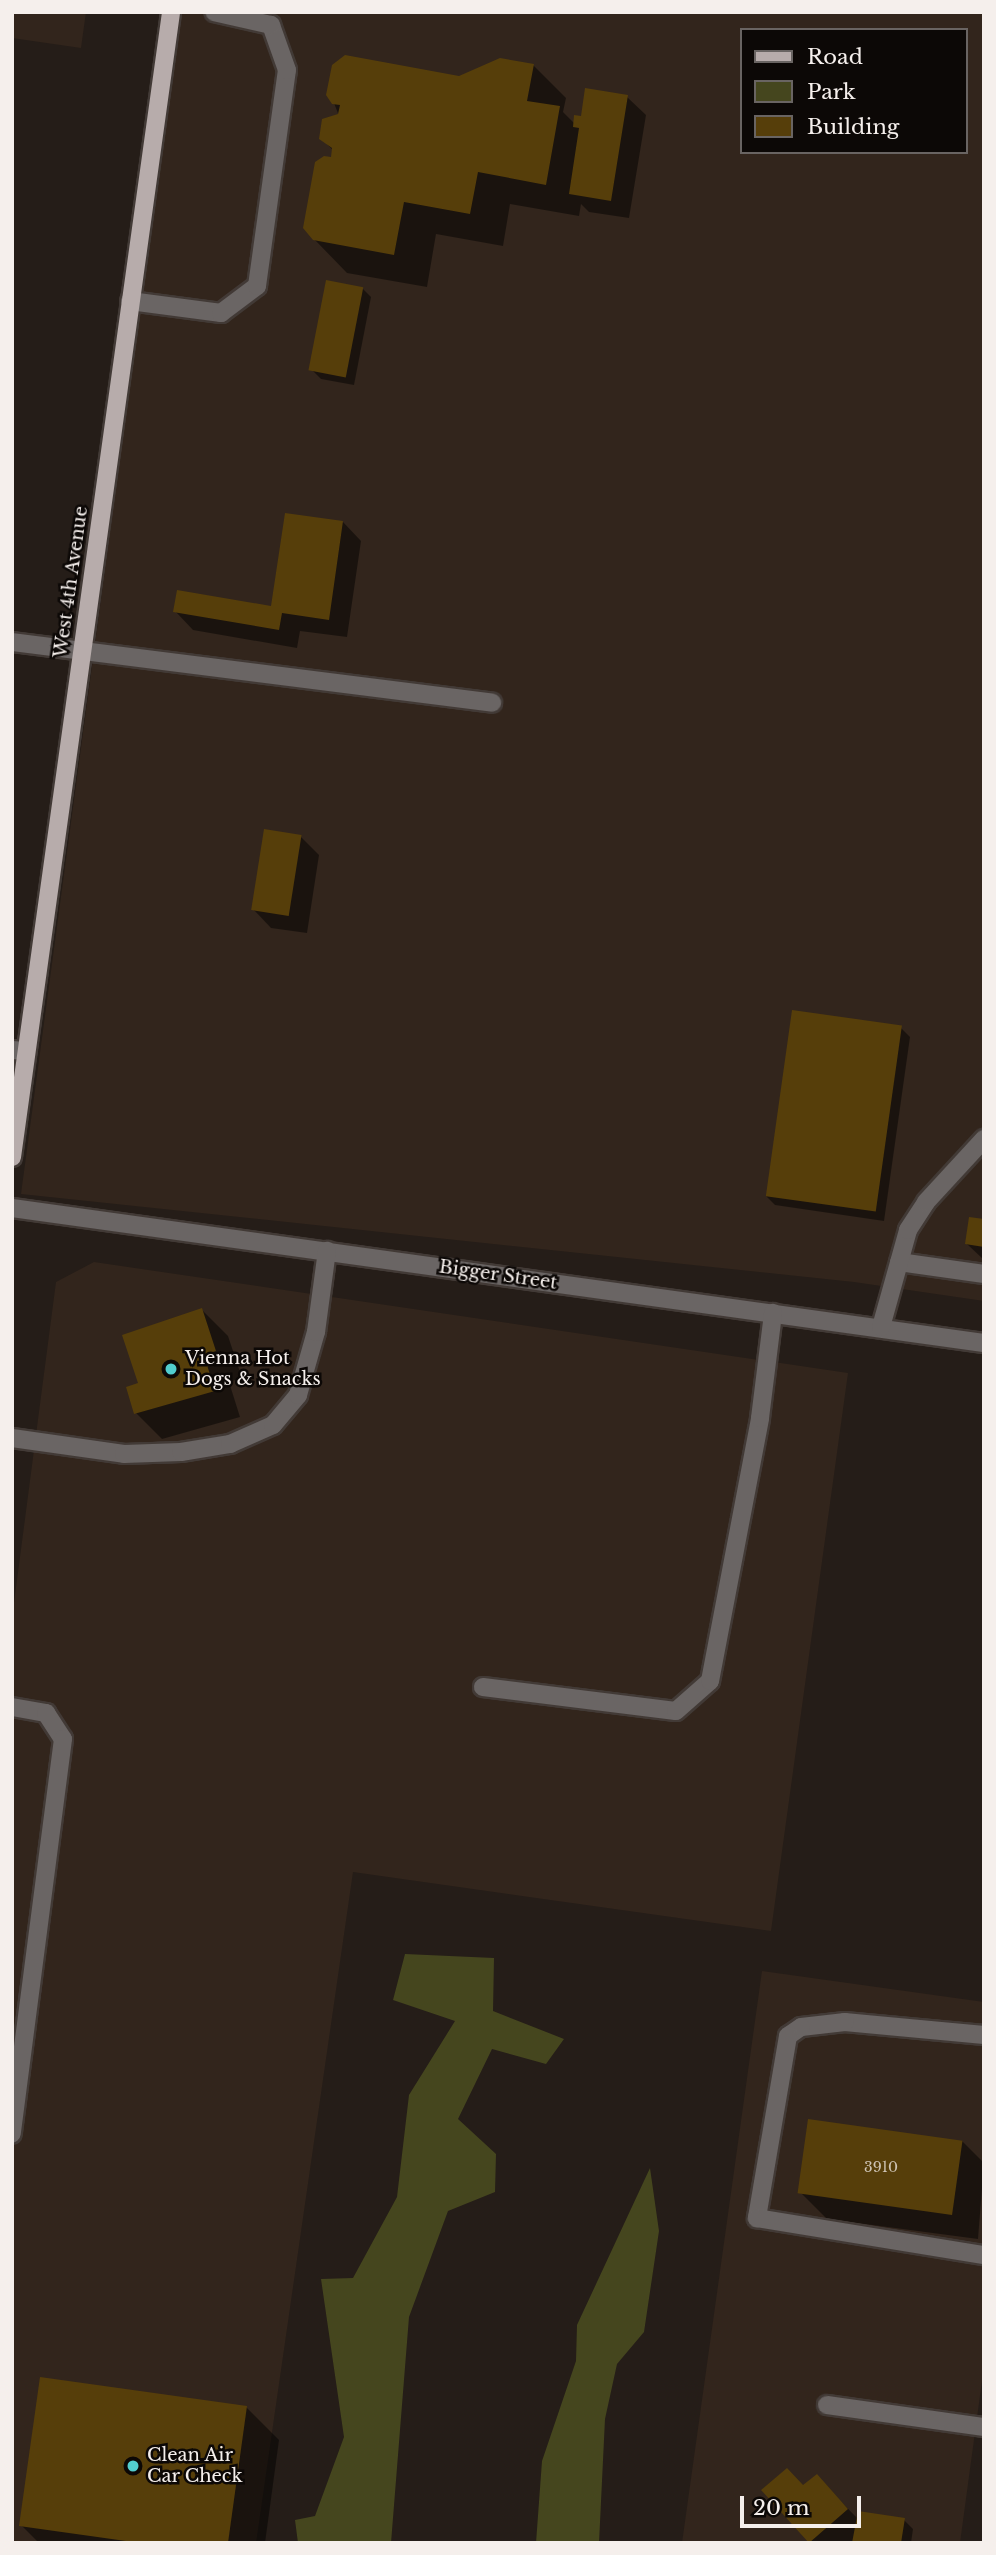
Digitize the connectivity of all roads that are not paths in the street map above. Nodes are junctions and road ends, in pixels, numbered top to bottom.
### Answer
1 (171, 12) edge
2 (214, 12) edge
3 (130, 301) junction
4 (12, 642) edge
5 (83, 650) junction
6 (492, 703) dead end
7 (19, 1050) edge
8 (984, 1139) edge
9 (12, 1157) edge
10 (12, 1208) edge
11 (327, 1251) junction
12 (899, 1262) junction
13 (984, 1274) edge
14 (773, 1313) junction
15 (881, 1327) junction
16 (984, 1343) edge
17 (12, 1438) edge
18 (483, 1687) dead end
19 (12, 1707) edge
20 (984, 2035) edge
21 (12, 2134) edge
22 (984, 2255) edge
23 (828, 2405) dead end
24 (984, 2427) edge

1 - 3 main road, West 4th Avenue
2 - 3 street
3 - 5 main road, West 4th Avenue
4 - 5 street
5 - 6 street
5 - 7 main road, West 4th Avenue
7 - 9 main road, West 4th Avenue
8 - 12 street
10 - 11 street, Bigger Street
11 - 14 street, Bigger Street
11 - 17 street
12 - 13 street
12 - 15 street
14 - 15 street, Bigger Street
14 - 18 street
15 - 16 street, Bigger Street
19 - 21 street
20 - 22 street
23 - 24 street

